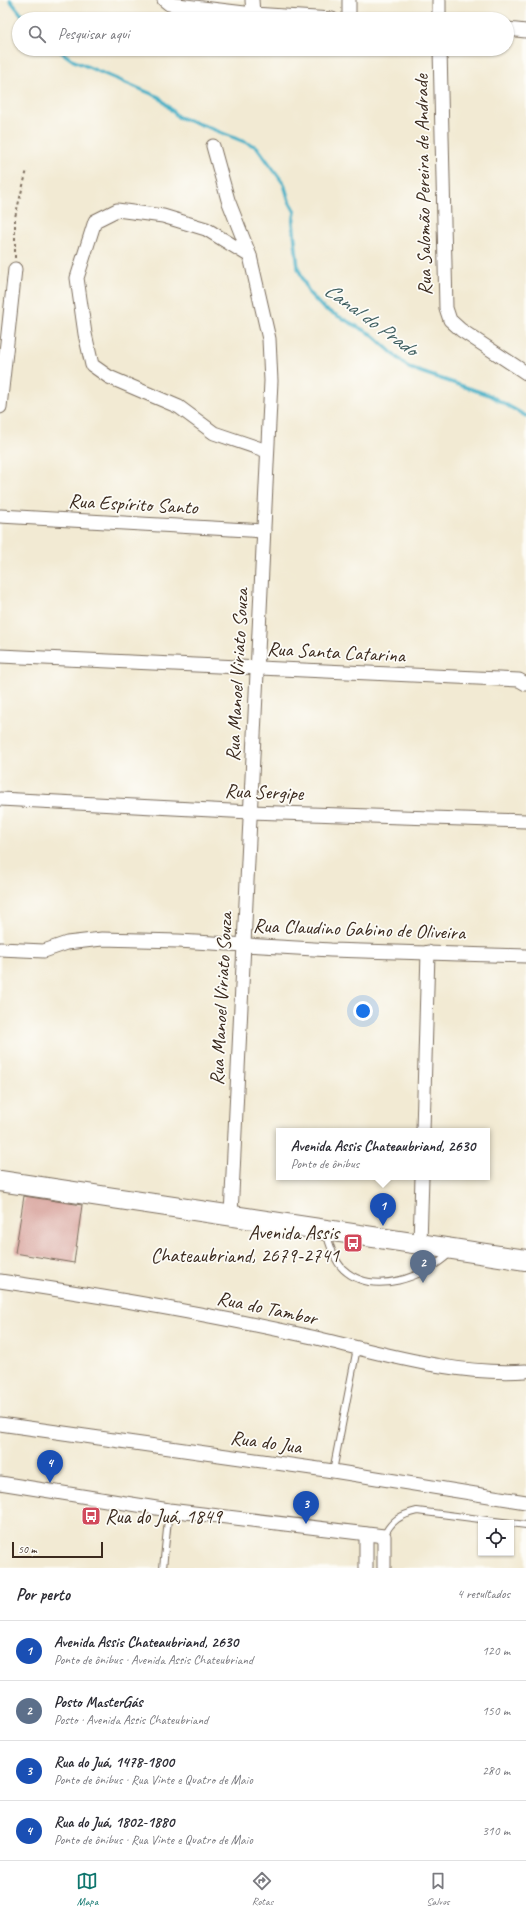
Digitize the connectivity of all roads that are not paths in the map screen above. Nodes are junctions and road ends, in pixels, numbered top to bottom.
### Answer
1 (164, 0) edge
2 (252, 0) edge
3 (349, 0) edge
4 (439, 0) edge
5 (236, 12) edge
6 (253, 12) edge
7 (349, 12) edge
8 (439, 12) edge
9 (514, 30) edge
10 (526, 31) edge
11 (440, 56) edge
12 (213, 146) dead end
13 (250, 256) junction
14 (14, 269) road end
15 (526, 373) edge
16 (0, 407) edge
17 (268, 451) junction
18 (0, 516) edge
19 (264, 531) junction
20 (0, 656) edge
21 (257, 668) junction
22 (526, 684) edge
23 (0, 799) edge
24 (250, 812) junction
25 (526, 821) edge
26 (244, 945) junction
27 (0, 949) edge
28 (428, 952) junction
29 (526, 956) edge
30 (423, 1128) edge
31 (0, 1180) edge
32 (422, 1180) edge
33 (230, 1214) junction
34 (325, 1229) junction
35 (420, 1243) junction
36 (456, 1248) junction
37 (526, 1260) edge
38 (0, 1282) edge
39 (357, 1348) junction
40 (526, 1371) edge
41 (0, 1424) edge
42 (333, 1471) junction
43 (0, 1482) edge
44 (526, 1502) edge
45 (169, 1510) junction
46 (526, 1525) edge
47 (366, 1534) junction
48 (384, 1536) junction
49 (163, 1568) edge
50 (366, 1568) edge
51 (384, 1568) edge

1 - 5 street
2 - 6 street
3 - 7 street
4 - 8 street
9 - 10 street
11 - 15 street, Rua Salomão Pereira de Andrade
12 - 13 street, Rua Manoel Viriato Souza
13 - 17 street, Rua Manoel Viriato Souza
13 - 17 street
14 - 16 street
17 - 19 street, Rua Manoel Viriato Souza
18 - 19 street, Rua Espírito Santo
19 - 21 street, Rua Manoel Viriato Souza
20 - 21 street, Rua Santa Catarina
21 - 22 street, Rua Santa Catarina
21 - 24 street, Rua Manoel Viriato Souza
23 - 24 street, Rua Sergipe
24 - 25 street, Rua Sergipe
24 - 26 street, Rua Manoel Viriato Souza
26 - 27 street, Rua Claudino Gabino de Oliveira
26 - 28 street, Rua Claudino Gabino de Oliveira
26 - 33 street, Rua Manoel Viriato Souza
28 - 29 street, Rua Claudino Gabino de Oliveira
28 - 30 street
31 - 33 main road
32 - 35 street
33 - 34 main road
34 - 35 main road
34 - 36 lane
35 - 36 main road
36 - 37 main road
38 - 39 street, Rua do Tambor
39 - 40 street, Rua do Tambor
39 - 42 lane
41 - 42 street, Rua do Jua
42 - 44 street, Rua do Jua
43 - 45 street
45 - 47 street
45 - 49 lane
46 - 48 lane
47 - 48 street
47 - 50 street
48 - 51 street

